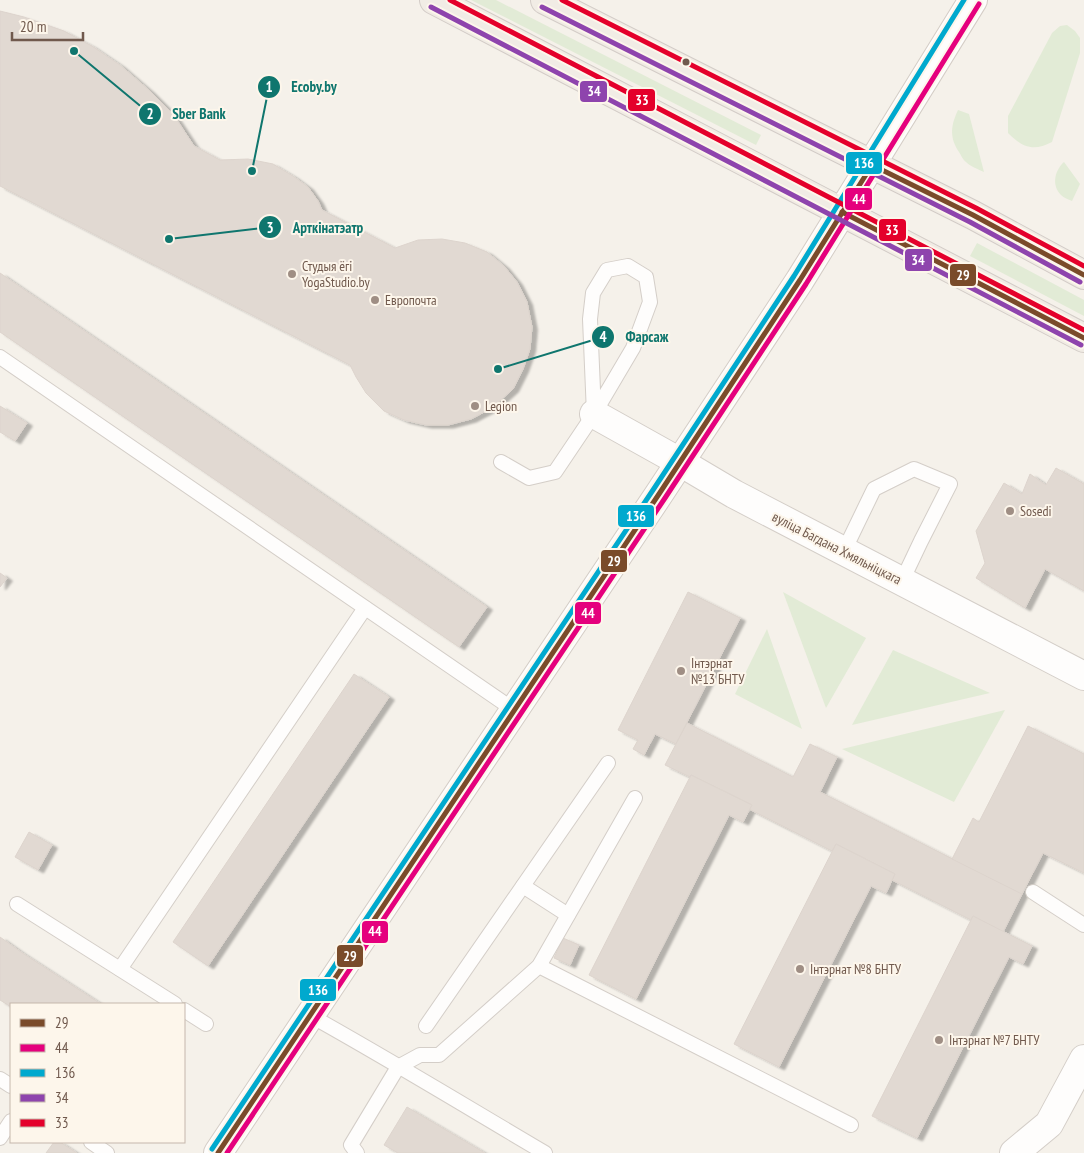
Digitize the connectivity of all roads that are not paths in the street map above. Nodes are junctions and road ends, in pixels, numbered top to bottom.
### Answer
1 (434, 0) edge
2 (545, 0) edge
3 (973, 0) edge
4 (872, 164) junction
5 (842, 212) junction
6 (1084, 275) edge
7 (1084, 338) edge
8 (0, 357) edge
9 (594, 414) junction
10 (501, 462) dead end
11 (680, 462) junction
12 (844, 551) junction
13 (902, 581) junction
14 (365, 608) junction
15 (1084, 676) edge
16 (514, 710) junction
17 (608, 763) dead end
18 (635, 798) dead end
19 (523, 886) junction
20 (1033, 892) dead end
21 (17, 904) dead end
22 (568, 915) junction
23 (1084, 925) edge
24 (539, 966) junction
25 (120, 969) junction
26 (173, 1003) edge
27 (185, 1011) edge
28 (311, 1016) junction
29 (206, 1024) dead end
30 (426, 1026) dead end
31 (1084, 1059) edge
32 (398, 1067) junction
33 (10, 1123) edge
34 (851, 1125) dead end
35 (0, 1138) edge
36 (92, 1143) edge
37 (107, 1153) edge
38 (218, 1153) edge
39 (358, 1153) edge
40 (545, 1153) edge
41 (1014, 1153) edge

1 - 5 main road
2 - 4 main road
3 - 4 main road
4 - 5 main road
4 - 6 main road
5 - 7 main road
5 - 11 main road
8 - 14 lane
9 - 9 lane
9 - 10 lane
9 - 11 main road, вуліца Багдана Хмяльніцкага
11 - 12 main road, вуліца Багдана Хмяльніцкага
11 - 16 main road
12 - 13 main road, вуліца Багдана Хмяльніцкага
12 - 13 lane
13 - 15 main road, вуліца Багдана Хмяльніцкага
14 - 16 lane
14 - 25 lane
16 - 28 main road
17 - 19 lane
18 - 22 lane
19 - 22 lane
19 - 30 lane
20 - 23 lane
21 - 25 lane
22 - 24 lane
24 - 32 lane
24 - 34 lane
25 - 26 lane
27 - 29 lane
28 - 32 lane
28 - 38 main road
31 - 41 main road
32 - 39 lane
32 - 40 lane
33 - 35 lane
36 - 37 lane

